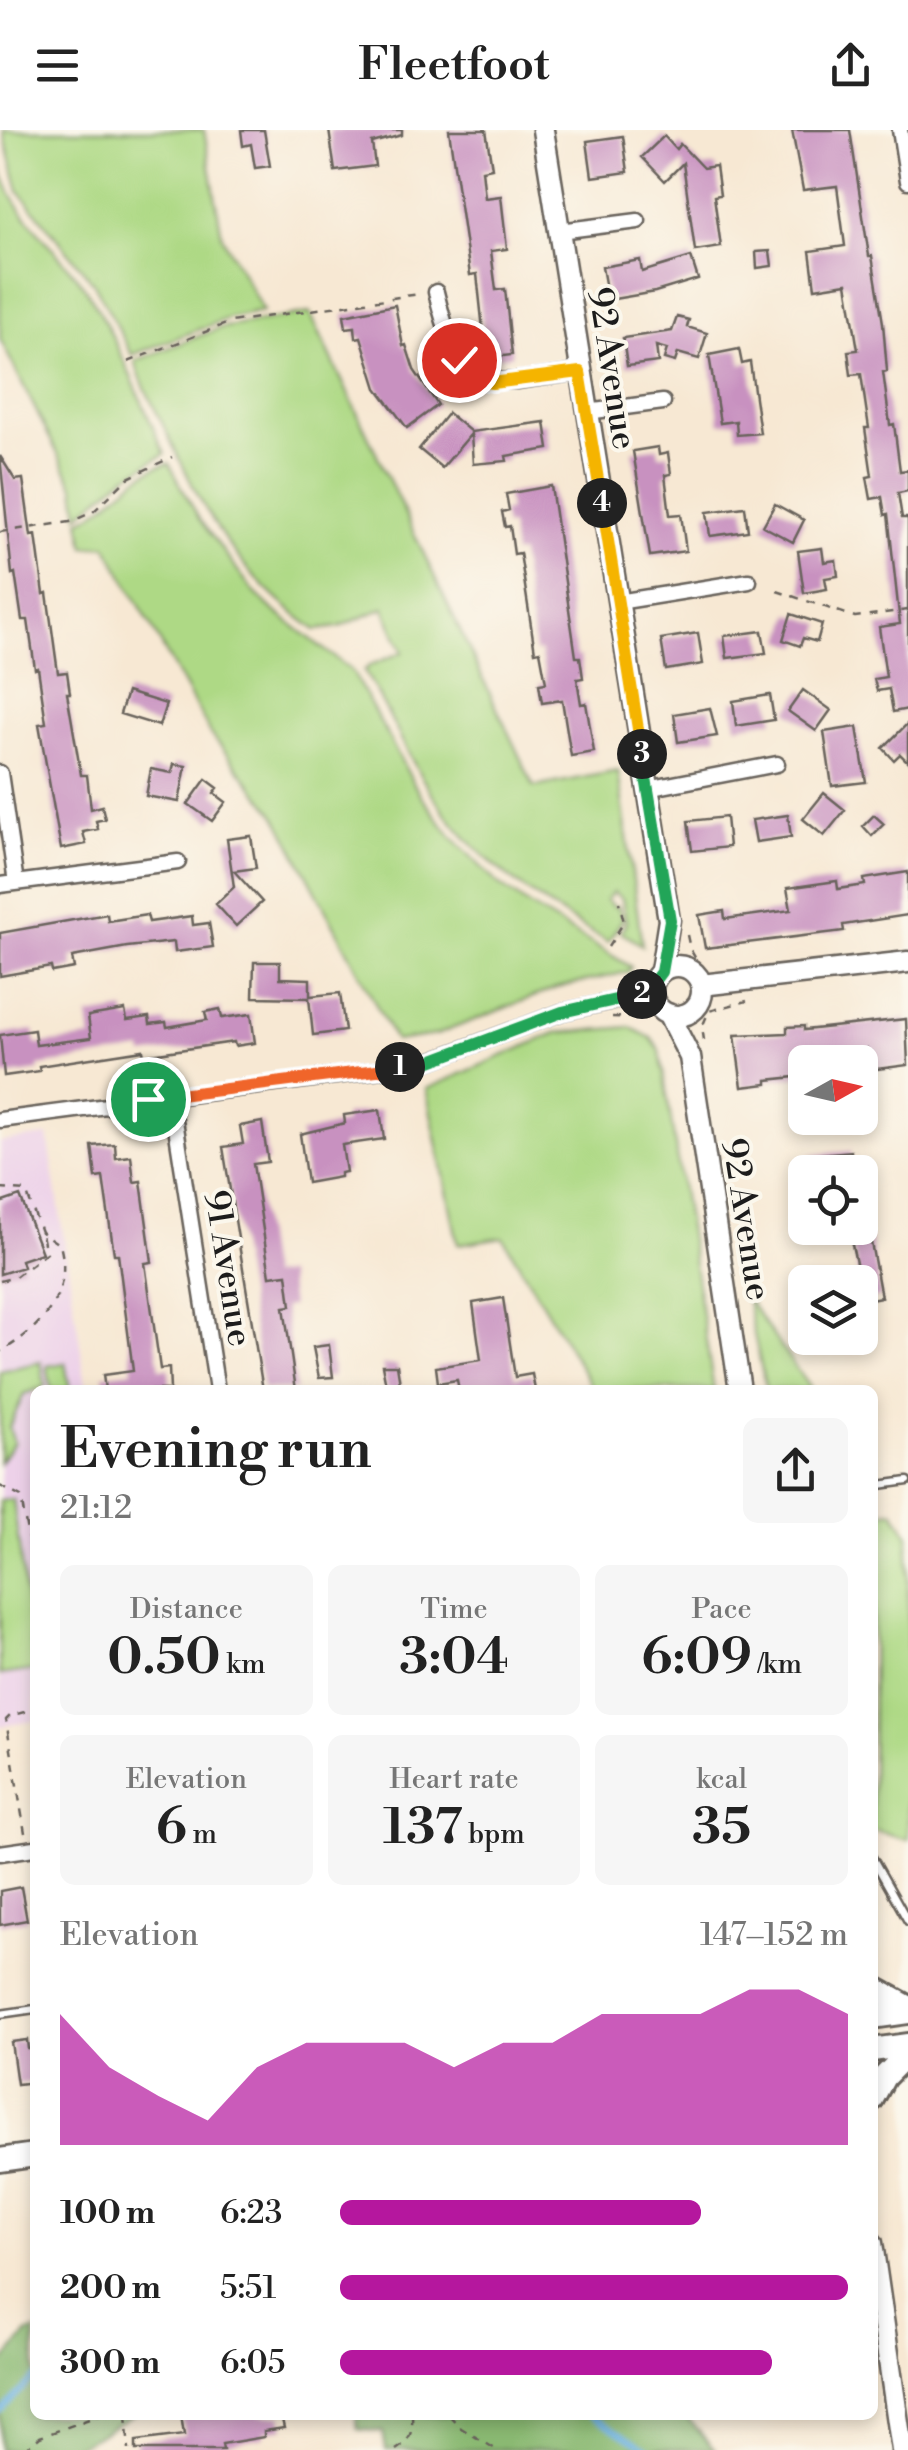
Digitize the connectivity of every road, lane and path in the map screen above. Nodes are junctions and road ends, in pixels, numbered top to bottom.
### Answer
1 (544, 130) edge
2 (900, 130) edge
3 (908, 180) edge
4 (638, 221) dead end
5 (560, 231) junction
6 (431, 293) joint
7 (128, 362) dead end
8 (580, 372) junction
9 (663, 402) dead end
10 (587, 412) junction
11 (172, 457) dead end
12 (0, 532) edge
13 (749, 581) dead end
14 (777, 591) dead end
15 (618, 602) junction
16 (908, 610) edge
17 (777, 764) dead end
18 (0, 773) edge
19 (647, 788) junction
20 (178, 862) dead end
21 (16, 883) junction
22 (0, 885) edge
23 (619, 902) dead end
24 (678, 925) junction
25 (608, 948) dead end
26 (908, 962) edge
27 (661, 972) junction
28 (699, 974) junction
29 (652, 993) junction
30 (746, 1004) dead end
31 (694, 1008) junction
32 (659, 1016) junction
33 (614, 1020) dead end
34 (697, 1050) junction
35 (171, 1095) junction
36 (0, 1120) edge
37 (0, 1189) edge
38 (42, 1232) junction
39 (0, 1281) edge
40 (0, 1352) edge
41 (216, 1385) edge
42 (739, 1385) edge
43 (908, 1481) edge
44 (878, 1485) edge
45 (0, 1486) edge
46 (30, 1550) edge
47 (30, 1710) edge
48 (25, 1833) dead end
49 (30, 1849) edge
50 (0, 1853) edge
51 (878, 1868) edge
52 (908, 1920) edge
53 (878, 1991) edge
54 (30, 2010) edge
55 (908, 2010) edge
56 (0, 2014) edge
57 (878, 2017) edge
58 (908, 2045) edge
59 (878, 2049) edge
60 (908, 2053) edge
61 (878, 2088) edge
62 (30, 2156) edge
63 (0, 2160) edge
64 (878, 2307) edge
65 (86, 2420) edge
66 (127, 2420) edge
67 (412, 2420) edge
68 (453, 2420) edge
69 (25, 2450) edge
70 (130, 2450) edge
71 (396, 2450) edge
72 (496, 2450) edge
73 (902, 2450) edge

1 - 5 main road, 92 Avenue
2 - 3 street
4 - 5 street
5 - 8 main road, 92 Avenue
6 - 7 path
6 - 8 street
8 - 10 main road, 92 Avenue
9 - 10 street
10 - 15 main road, 92 Avenue
11 - 12 path
13 - 15 street
14 - 16 path
15 - 19 main road, 92 Avenue
17 - 19 street
18 - 21 street
19 - 24 main road, 92 Avenue
20 - 21 street
21 - 22 street
23 - 25 path
24 - 27 main road, 92 Avenue
24 - 28 path
24 - 28 main road
26 - 28 main road
27 - 28 main road
27 - 29 main road
28 - 31 main road
29 - 32 main road
29 - 35 street
30 - 34 path
31 - 32 main road
31 - 34 main road
32 - 33 path
32 - 34 main road
34 - 42 main road, 92 Avenue
35 - 36 street
35 - 41 street, 91 Avenue
37 - 38 path
38 - 39 path
38 - 40 path
43 - 44 lane
45 - 46 path
47 - 48 path
49 - 50 street
51 - 52 lane
53 - 55 main road
54 - 56 lane
55 - 57 main road
58 - 59 main road
60 - 61 main road
62 - 63 main road
64 - 73 main road
65 - 69 path
66 - 70 path
67 - 71 path
68 - 72 path

